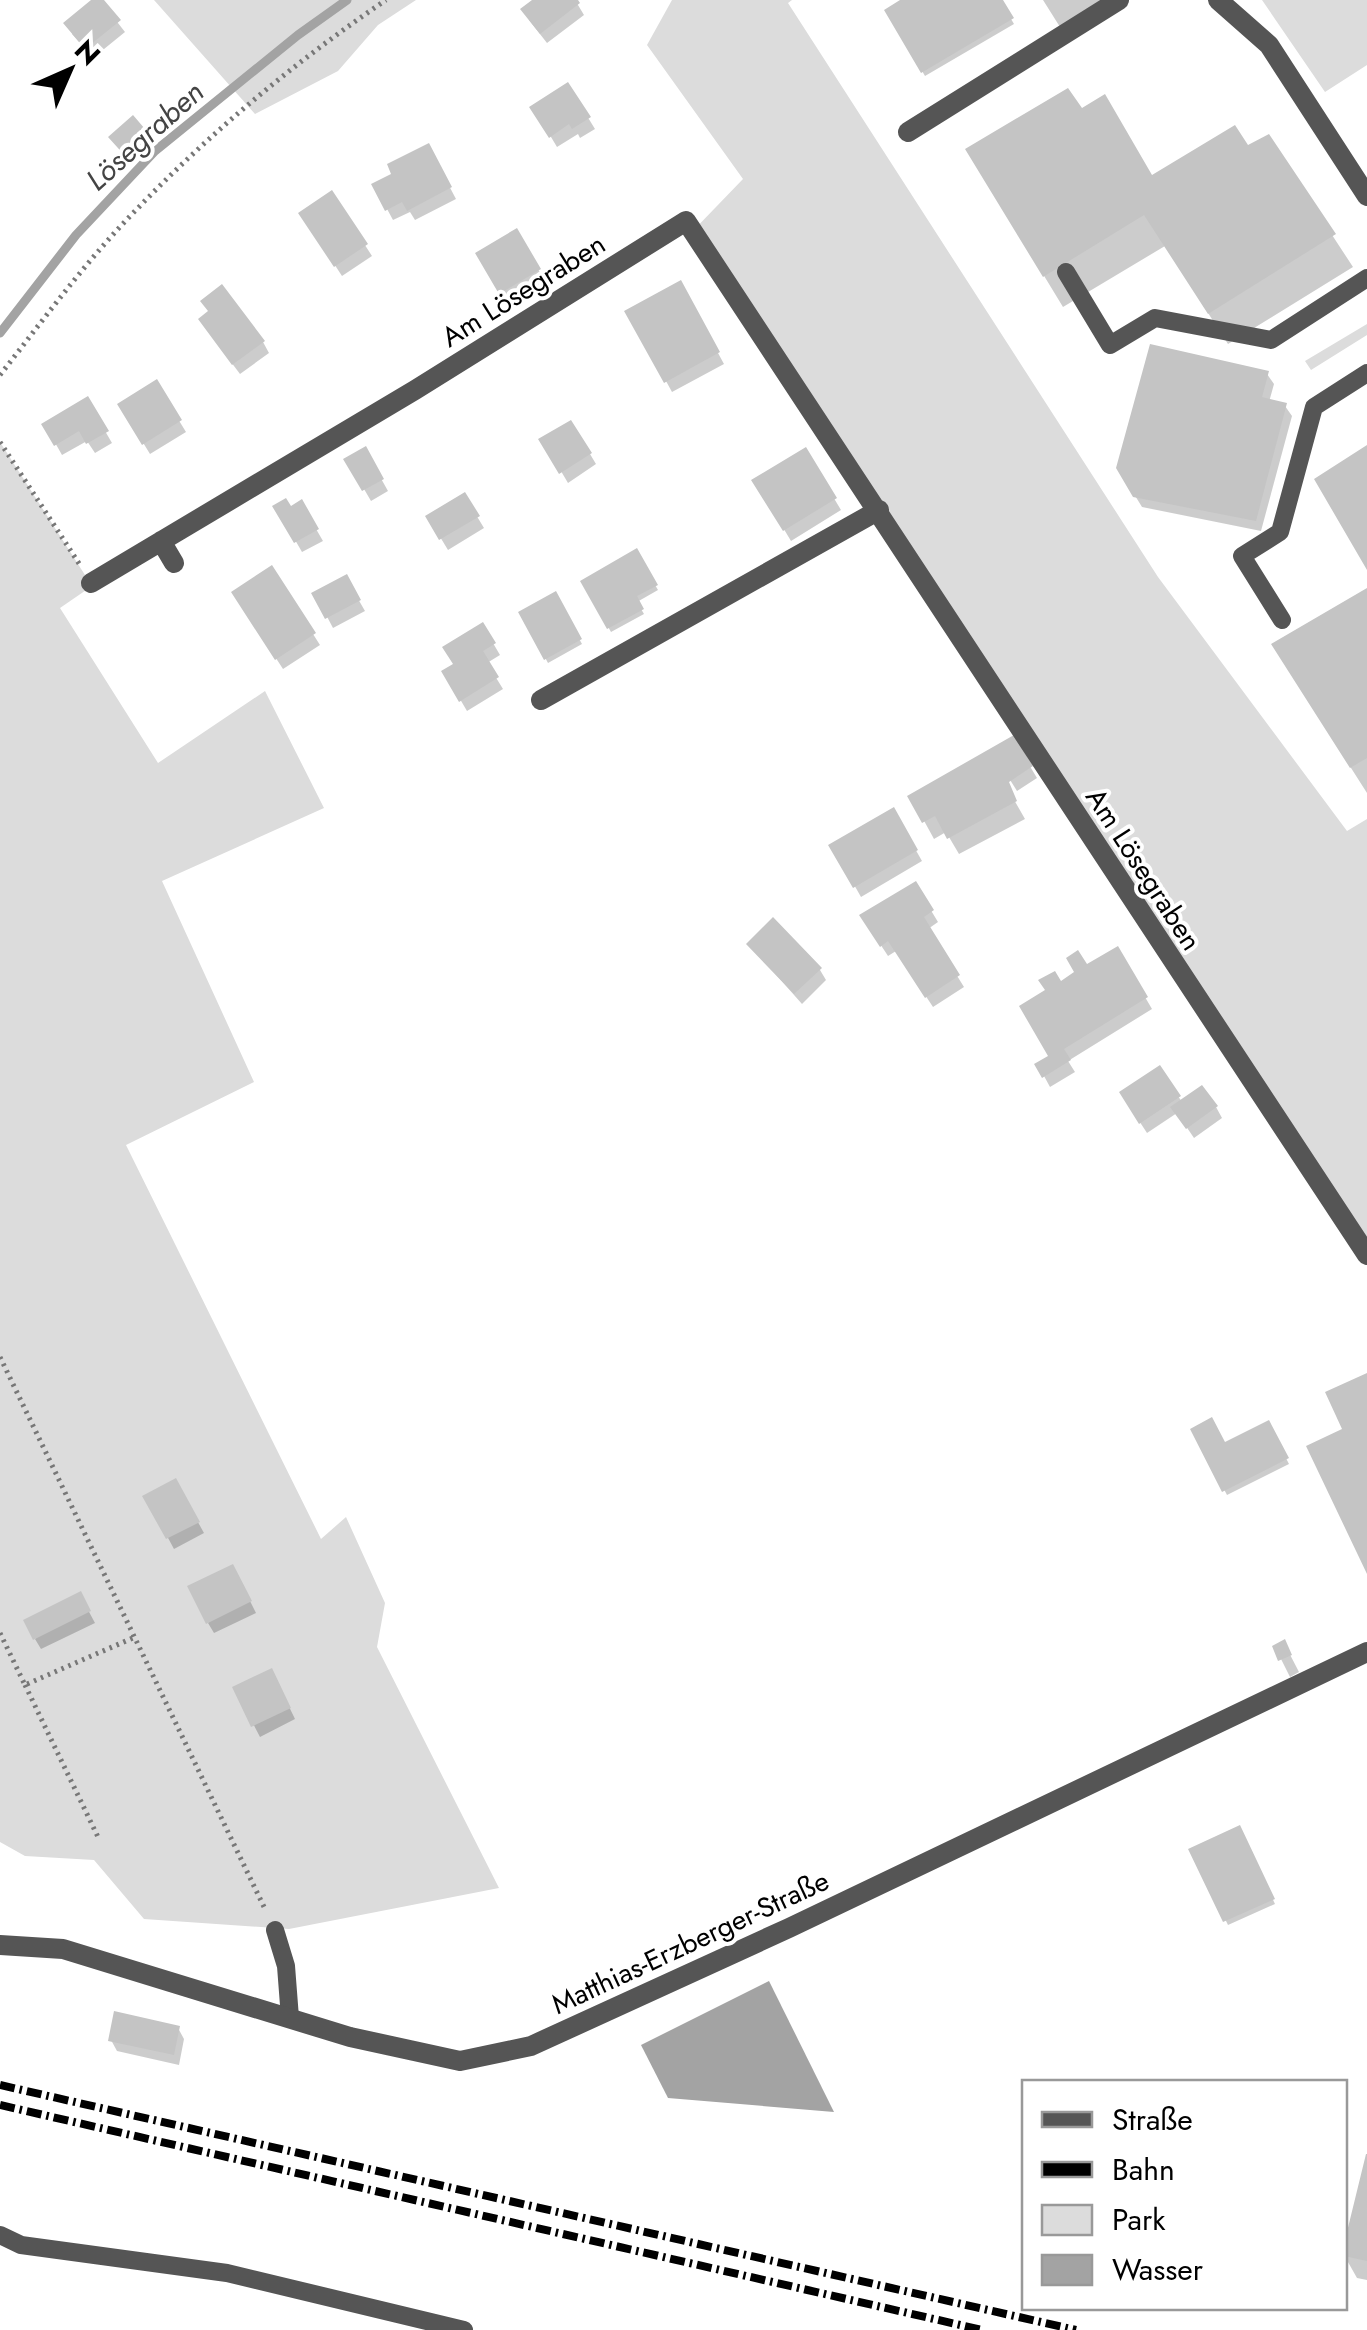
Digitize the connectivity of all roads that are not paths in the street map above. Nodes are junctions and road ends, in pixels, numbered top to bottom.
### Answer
1 (1119, 0) edge
2 (1218, 0) edge
3 (908, 132) dead end
4 (1367, 196) edge
5 (1066, 272) dead end
6 (1367, 278) edge
7 (1367, 373) edge
8 (878, 510) junction
9 (161, 541) junction
10 (174, 563) dead end
11 (91, 583) road end
12 (1282, 620) dead end
13 (541, 700) dead end
14 (1367, 1256) edge
15 (1367, 1652) edge
16 (275, 1930) road end
17 (0, 1945) edge
18 (290, 2018) junction
19 (0, 2236) edge
20 (464, 2330) edge

1 - 3 street
2 - 4 street
5 - 6 lane
7 - 12 lane
8 - 9 street, Am Lösegraben
8 - 13 street
8 - 14 street, Am Lösegraben
9 - 10 street
9 - 11 street, Am Lösegraben
15 - 18 street, Matthias-Erzberger-Straße
16 - 18 lane
17 - 18 street, Matthias-Erzberger-Straße
19 - 20 lane

